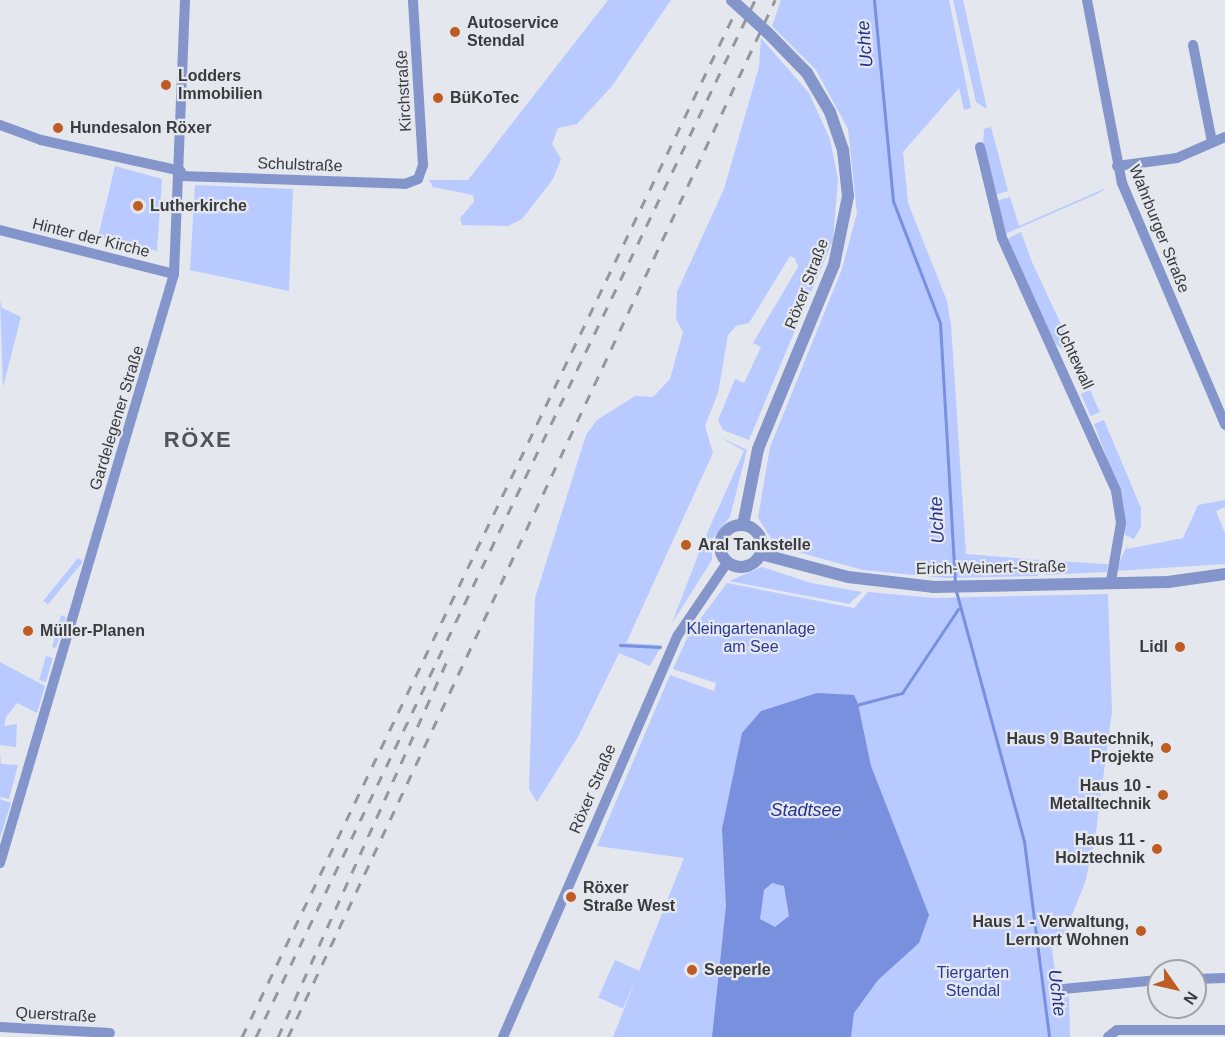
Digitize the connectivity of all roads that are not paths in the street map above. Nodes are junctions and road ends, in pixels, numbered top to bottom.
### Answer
1 (185, 0) edge
2 (413, 0) edge
3 (732, 0) edge
4 (1087, 0) edge
5 (1192, 45) dead end
6 (0, 125) edge
7 (1225, 137) edge
8 (1212, 142) junction
9 (980, 147) dead end
10 (1117, 166) junction
11 (181, 173) junction
12 (417, 179) joint
13 (0, 230) edge
14 (174, 274) junction
15 (1225, 425) edge
16 (743, 525) junction
17 (761, 554) junction
18 (727, 563) junction
19 (1225, 574) edge
20 (1111, 581) junction
21 (8, 834) junction
22 (0, 847) edge
23 (0, 863) edge
24 (1225, 978) edge
25 (1207, 979) edge
26 (1147, 981) edge
27 (1063, 989) dead end
28 (0, 1028) edge
29 (1225, 1030) edge
30 (110, 1034) dead end
31 (503, 1037) edge
32 (1108, 1037) edge

1 - 11 street, Gardelegener Straße
2 - 12 street, Kirchstraße
3 - 16 street, Röxer Straße, bridge
4 - 10 street, Wahrburger Straße
5 - 8 street
6 - 11 street, Schulstraße
7 - 8 street
8 - 10 street
9 - 20 street, Uchtewall
10 - 15 street, Wahrburger Straße
11 - 12 street, Schulstraße
11 - 14 street, Gardelegener Straße
13 - 14 street, Hinter der Kirche
14 - 21 street, Gardelegener Straße
16 - 17 street
16 - 18 street
17 - 18 street
17 - 20 street, Erich-Weinert-Straße
18 - 31 street, Röxer Straße
19 - 20 street, Erich-Weinert-Straße
21 - 22 street, Gardelegener Straße
21 - 23 street, Gardelegener Straße
24 - 25 street
26 - 27 street
28 - 30 street, Querstraße
29 - 32 street

